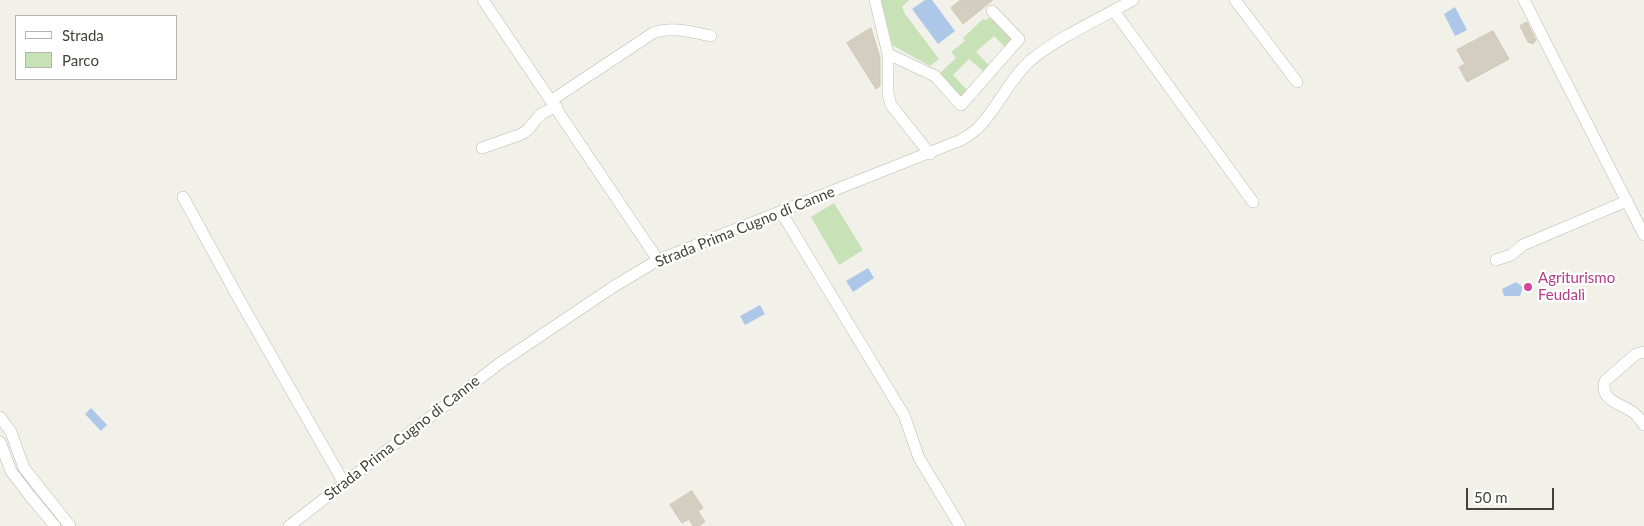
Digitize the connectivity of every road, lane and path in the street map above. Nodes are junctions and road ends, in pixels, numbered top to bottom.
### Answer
1 (476, 0) edge
2 (875, 0) edge
3 (1133, 0) edge
4 (1235, 0) edge
5 (1524, 0) edge
6 (485, 2) edge
7 (992, 11) dead end
8 (1114, 11) junction
9 (711, 36) dead end
10 (888, 54) junction
11 (1297, 82) dead end
12 (554, 104) junction
13 (482, 148) dead end
14 (930, 154) junction
15 (183, 197) dead end
16 (1627, 201) junction
17 (1253, 202) dead end
18 (781, 212) junction
19 (1644, 235) edge
20 (658, 260) junction
21 (1496, 260) dead end
22 (1644, 352) edge
23 (0, 416) edge
24 (1644, 425) edge
25 (0, 442) edge
26 (344, 483) junction
27 (55, 526) edge
28 (70, 526) edge
29 (289, 526) edge
30 (960, 526) edge

1 - 6 street
2 - 10 street
3 - 8 street, Strada Prima Cugno di Canne
4 - 11 street
5 - 16 street
6 - 12 street
7 - 10 street
8 - 14 street, Strada Prima Cugno di Canne
8 - 17 street
9 - 12 street
10 - 14 street
12 - 13 street
12 - 20 street
14 - 18 street, Strada Prima Cugno di Canne
15 - 26 street
16 - 19 street
16 - 21 street
18 - 20 street, Strada Prima Cugno di Canne
18 - 30 street
20 - 26 street, Strada Prima Cugno di Canne
22 - 24 street
23 - 28 street
25 - 27 street
26 - 29 street, Strada Prima Cugno di Canne

